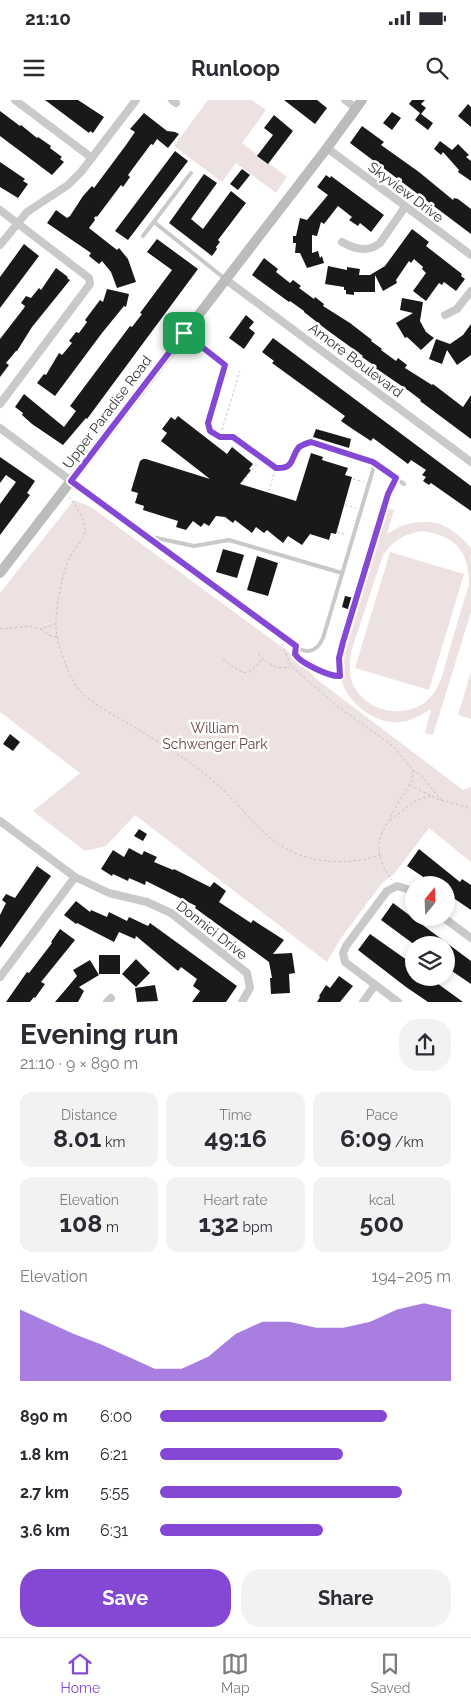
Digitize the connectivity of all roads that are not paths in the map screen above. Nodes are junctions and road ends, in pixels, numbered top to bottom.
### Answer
1 (15, 100) edge
2 (136, 100) edge
3 (345, 100) edge
4 (359, 104) edge
5 (327, 148) junction
6 (92, 158) junction
7 (191, 173) dead end
8 (405, 208) junction
9 (0, 210) edge
10 (154, 222) junction
11 (18, 223) junction
12 (143, 236) dead end
13 (342, 242) dead end
14 (0, 245) edge
15 (471, 255) edge
16 (225, 279) junction
17 (471, 291) edge
18 (445, 315) dead end
19 (184, 333) junction
20 (0, 404) edge
21 (0, 428) edge
22 (471, 461) edge
23 (374, 463) junction
24 (71, 481) junction
25 (404, 484) dead end
26 (145, 535) junction
27 (0, 573) edge
28 (342, 573) junction
29 (0, 821) edge
30 (75, 877) junction
31 (405, 888) edge
32 (455, 926) edge
33 (471, 938) edge
34 (0, 977) edge
35 (375, 985) junction
36 (242, 1002) edge
37 (363, 1002) edge
38 (398, 1002) edge

1 - 6 street
2 - 6 street
3 - 4 street
4 - 5 main road, Upper Paradise Road
5 - 8 street, Skyview Drive
5 - 16 main road, Upper Paradise Road
6 - 11 street
7 - 10 lane
8 - 13 street
8 - 15 street, Skyview Drive
9 - 11 street
10 - 12 lane
10 - 16 lane
11 - 14 street
11 - 20 street
16 - 19 main road, Upper Paradise Road
16 - 22 street, Amore Boulevard
17 - 18 street
19 - 23 lane
19 - 24 main road, Upper Paradise Road
21 - 24 street
23 - 25 lane
23 - 28 lane
24 - 26 lane
24 - 27 main road, Upper Paradise Road
26 - 28 lane
26 - 28 lane
29 - 30 street, Donnici Drive
30 - 34 street
30 - 36 street, Donnici Drive
31 - 35 street
32 - 33 street
35 - 37 street
35 - 38 street

